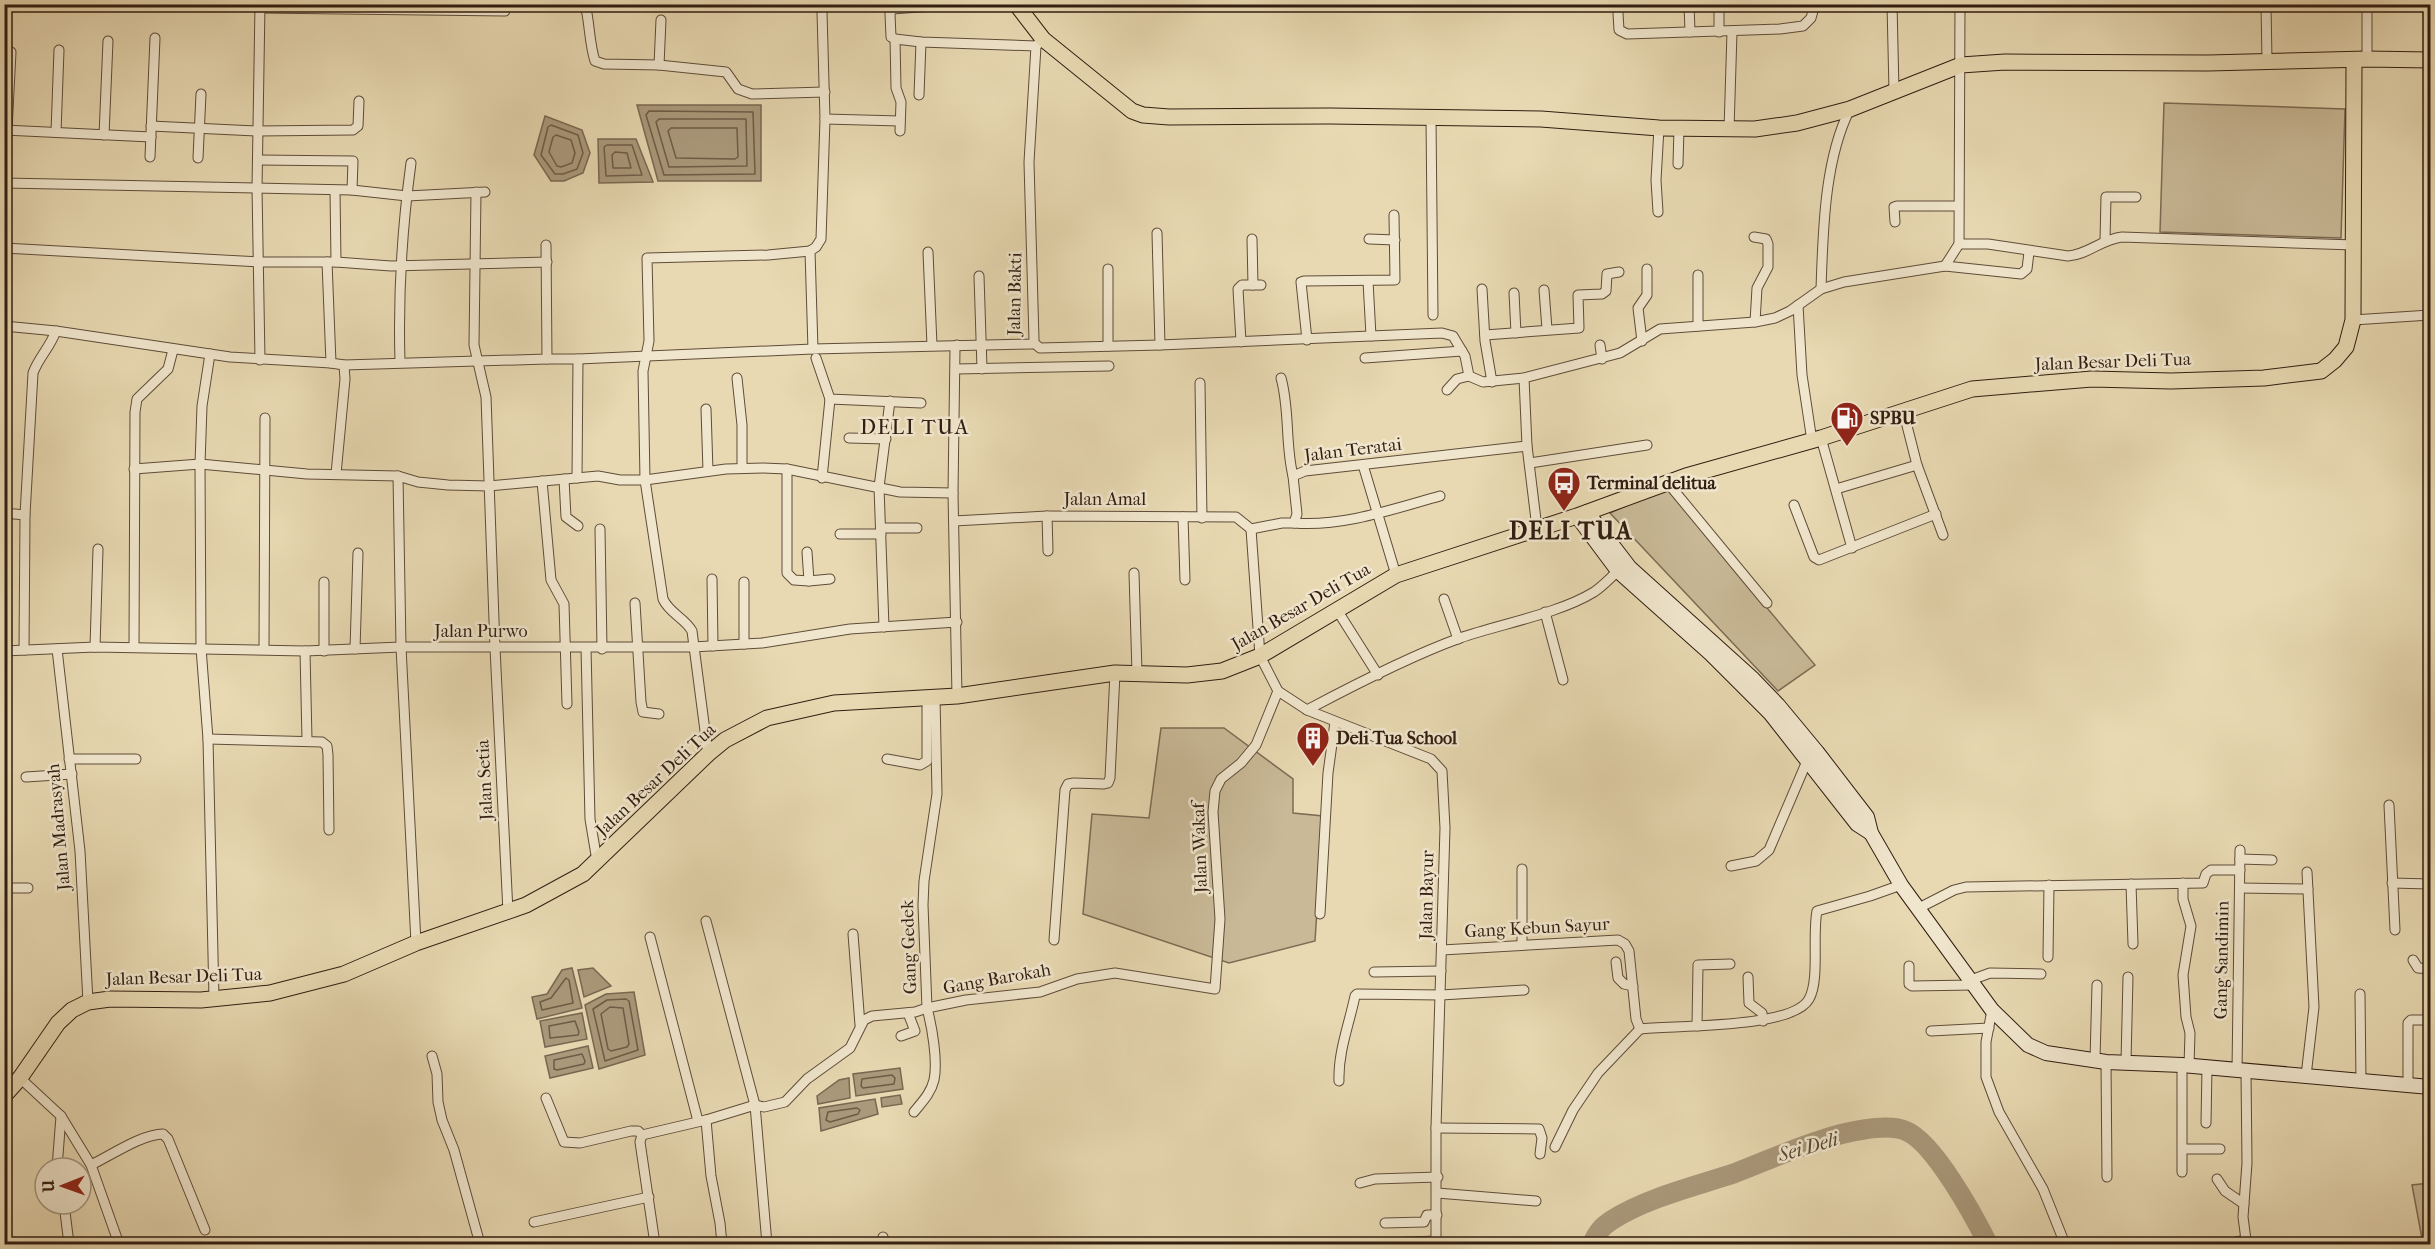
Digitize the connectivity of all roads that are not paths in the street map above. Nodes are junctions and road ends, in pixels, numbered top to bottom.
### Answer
1 (585, 4) edge
2 (959, 4) edge
3 (1016, 4) edge
4 (1689, 4) edge
5 (1719, 4) edge
6 (1815, 4) edge
7 (1892, 4) edge
8 (1960, 4) edge
9 (2266, 4) edge
10 (2367, 4) edge
11 (260, 6) edge
12 (505, 11) dead end
13 (822, 12) dead end
14 (1618, 13) dead end
15 (661, 20) dead end
16 (1690, 32) junction
17 (1719, 32) junction
18 (1732, 32) junction
19 (155, 38) dead end
20 (895, 39) junction
21 (108, 41) dead end
22 (921, 42) junction
23 (1040, 43) junction
24 (59, 50) dead end
25 (11, 52) dead end
26 (2360, 60) junction
27 (2430, 60) edge
28 (2266, 61) junction
29 (659, 65) junction
30 (1961, 65) junction
31 (1894, 91) junction
32 (825, 92) junction
33 (201, 94) dead end
34 (919, 95) dead end
35 (359, 101) dead end
36 (1850, 109) junction
37 (1431, 118) junction
38 (825, 119) junction
39 (900, 121) junction
40 (151, 126) junction
41 (199, 128) junction
42 (1659, 128) junction
43 (1679, 128) junction
44 (6, 130) edge
45 (1729, 130) junction
46 (258, 131) junction
47 (900, 131) dead end
48 (56, 132) junction
49 (104, 135) junction
50 (151, 137) junction
51 (150, 157) dead end
52 (198, 158) dead end
53 (258, 160) junction
54 (411, 164) dead end
55 (1678, 165) dead end
56 (4, 183) edge
57 (257, 188) junction
58 (335, 190) junction
59 (352, 190) junction
60 (407, 196) junction
61 (2136, 197) dead end
62 (1958, 206) junction
63 (1658, 212) dead end
64 (1394, 215) dead end
65 (1894, 222) dead end
66 (1157, 233) dead end
67 (1754, 237) dead end
68 (1252, 239) dead end
69 (1369, 239) dead end
70 (1395, 240) junction
71 (2105, 240) junction
72 (1959, 244) junction
73 (2354, 244) junction
74 (546, 245) dead end
75 (4, 248) edge
76 (810, 251) junction
77 (928, 252) dead end
78 (2030, 252) junction
79 (259, 262) junction
80 (332, 262) junction
81 (547, 262) junction
82 (477, 264) junction
83 (402, 265) junction
84 (1945, 266) junction
85 (1108, 269) dead end
86 (1647, 269) dead end
87 (1619, 272) dead end
88 (1698, 275) dead end
89 (979, 276) dead end
90 (1368, 281) junction
91 (1482, 289) dead end
92 (1821, 289) junction
93 (1544, 290) dead end
94 (1514, 293) dead end
95 (1798, 305) junction
96 (1433, 315) dead end
97 (2430, 315) edge
98 (2353, 320) junction
99 (1755, 322) junction
100 (4, 326) edge
101 (1698, 326) junction
102 (1547, 329) junction
103 (56, 331) junction
104 (1516, 333) junction
105 (1485, 335) junction
106 (1371, 336) junction
107 (1306, 340) junction
108 (1642, 341) junction
109 (1241, 342) junction
110 (932, 345) junction
111 (957, 345) junction
112 (982, 345) junction
113 (1160, 345) junction
114 (1600, 345) dead end
115 (1037, 346) junction
116 (1108, 346) junction
117 (173, 350) junction
118 (1462, 351) junction
119 (815, 353) junction
120 (210, 354) junction
121 (646, 356) junction
122 (1365, 358) dead end
123 (547, 359) junction
124 (578, 359) junction
125 (1602, 359) junction
126 (260, 360) junction
127 (400, 362) junction
128 (477, 362) junction
129 (331, 363) junction
130 (344, 365) junction
131 (1109, 366) dead end
132 (1040, 368) junction
133 (956, 369) junction
134 (982, 369) junction
135 (1469, 376) junction
136 (737, 378) dead end
137 (1281, 378) dead end
138 (1524, 378) junction
139 (1492, 382) junction
140 (1200, 383) dead end
141 (1448, 390) dead end
142 (830, 399) junction
143 (890, 401) junction
144 (921, 403) dead end
145 (706, 409) dead end
146 (1903, 410) junction
147 (265, 418) dead end
148 (849, 438) dead end
149 (886, 439) junction
150 (1816, 439) junction
151 (1647, 445) dead end
152 (1527, 446) junction
153 (1530, 463) junction
154 (200, 464) junction
155 (1363, 465) junction
156 (1917, 465) junction
157 (742, 467) junction
158 (266, 469) junction
159 (787, 469) junction
160 (134, 470) junction
161 (708, 471) junction
162 (336, 474) junction
163 (398, 476) junction
164 (1293, 476) junction
165 (577, 478) junction
166 (822, 478) junction
167 (564, 479) junction
168 (645, 480) junction
169 (542, 481) junction
170 (1667, 482) junction
171 (489, 486) junction
172 (879, 487) junction
173 (1836, 489) junction
174 (954, 493) junction
175 (1440, 496) dead end
176 (1794, 506) dead end
177 (4, 513) edge
178 (1377, 514) junction
179 (1582, 514) junction
180 (1936, 514) junction
181 (25, 515) junction
182 (1047, 516) junction
183 (1183, 517) junction
184 (1202, 518) junction
185 (954, 521) junction
186 (1294, 524) junction
187 (578, 526) dead end
188 (917, 528) dead end
189 (1537, 528) junction
190 (600, 529) dead end
191 (1251, 529) junction
192 (881, 531) junction
193 (840, 534) dead end
194 (1943, 536) dead end
195 (1852, 548) junction
196 (98, 549) dead end
197 (1048, 551) dead end
198 (807, 552) dead end
199 (358, 553) dead end
200 (1618, 571) junction
201 (1134, 573) dead end
202 (1396, 575) junction
203 (712, 579) dead end
204 (830, 579) dead end
205 (1185, 580) dead end
206 (809, 581) junction
207 (324, 582) dead end
208 (744, 582) dead end
209 (1444, 599) dead end
210 (635, 603) dead end
211 (1767, 603) dead end
212 (1337, 610) junction
213 (1545, 612) junction
214 (957, 622) junction
215 (884, 627) junction
216 (1458, 639) junction
217 (744, 644) junction
218 (713, 646) junction
219 (95, 647) junction
220 (134, 647) junction
221 (401, 647) junction
222 (693, 647) junction
223 (201, 648) junction
224 (495, 648) junction
225 (565, 648) junction
226 (586, 648) junction
227 (638, 648) junction
228 (57, 649) junction
229 (264, 649) junction
230 (355, 649) junction
231 (602, 649) junction
232 (24, 650) junction
233 (4, 651) edge
234 (305, 651) junction
235 (324, 651) junction
236 (1260, 657) junction
237 (1137, 673) junction
238 (1115, 674) junction
239 (1378, 675) junction
240 (1563, 680) dead end
241 (1278, 690) junction
242 (957, 696) junction
243 (931, 697) junction
244 (567, 704) dead end
245 (1307, 710) junction
246 (659, 714) dead end
247 (1335, 722) junction
248 (208, 739) junction
249 (307, 740) junction
250 (708, 754) junction
251 (69, 759) junction
252 (136, 759) dead end
253 (886, 759) dead end
254 (1807, 761) junction
255 (72, 774) junction
256 (26, 777) dead end
257 (2389, 805) dead end
258 (329, 830) dead end
259 (1871, 832) junction
260 (2272, 860) dead end
261 (597, 861) junction
262 (1731, 866) dead end
263 (1522, 869) dead end
264 (2240, 870) junction
265 (2307, 872) dead end
266 (2183, 883) junction
267 (2392, 883) junction
268 (2131, 884) junction
269 (2430, 884) edge
270 (1901, 885) junction
271 (2049, 885) junction
272 (4, 888) edge
273 (28, 888) dead end
274 (2240, 888) junction
275 (2308, 889) junction
276 (1919, 908) junction
277 (508, 912) junction
278 (1320, 914) dead end
279 (706, 921) dead end
280 (2395, 930) dead end
281 (853, 934) dead end
282 (650, 937) dead end
283 (1054, 940) dead end
284 (416, 943) junction
285 (1522, 944) junction
286 (2133, 944) dead end
287 (1442, 950) junction
288 (2048, 957) dead end
289 (2413, 960) dead end
290 (1616, 962) dead end
291 (1730, 964) dead end
292 (1909, 966) dead end
293 (2430, 969) edge
294 (1441, 970) junction
295 (1374, 972) dead end
296 (2041, 974) dead end
297 (1748, 976) dead end
298 (2128, 977) dead end
299 (1972, 982) junction
300 (2097, 985) dead end
301 (1633, 986) junction
302 (1215, 989) joint
303 (1524, 990) dead end
304 (2360, 994) dead end
305 (1441, 995) junction
306 (214, 998) junction
307 (88, 1002) junction
308 (927, 1008) junction
309 (1992, 1010) junction
310 (908, 1013) junction
311 (2430, 1020) edge
312 (1763, 1021) junction
313 (860, 1025) junction
314 (1697, 1026) junction
315 (1989, 1028) junction
316 (1640, 1029) junction
317 (1931, 1030) dead end
318 (901, 1036) dead end
319 (432, 1056) dead end
320 (2101, 1061) junction
321 (2126, 1062) junction
322 (2186, 1065) junction
323 (2207, 1068) junction
324 (2241, 1071) junction
325 (2306, 1076) junction
326 (20, 1078) junction
327 (1339, 1081) dead end
328 (2361, 1082) junction
329 (2408, 1085) junction
330 (2430, 1087) edge
331 (4, 1096) edge
332 (546, 1098) dead end
333 (755, 1105) junction
334 (914, 1112) dead end
335 (61, 1116) junction
336 (702, 1120) junction
337 (2206, 1123) dead end
338 (1437, 1128) junction
339 (642, 1134) junction
340 (1556, 1147) dead end
341 (2183, 1149) junction
342 (2220, 1149) dead end
343 (1540, 1154) dead end
344 (58, 1156) edge
345 (85, 1156) edge
346 (93, 1164) edge
347 (93, 1171) edge
348 (2182, 1172) dead end
349 (1437, 1177) junction
350 (2107, 1177) dead end
351 (2217, 1179) dead end
352 (1360, 1183) dead end
353 (1437, 1193) junction
354 (649, 1197) junction
355 (1536, 1201) dead end
356 (2244, 1204) junction
357 (1437, 1215) junction
358 (65, 1216) edge
359 (534, 1222) dead end
360 (1385, 1223) dead end
361 (205, 1230) dead end
362 (2248, 1242) edge
363 (1436, 1243) edge
364 (1359, 1244) edge
365 (69, 1245) edge
366 (118, 1245) edge
367 (480, 1245) edge
368 (655, 1245) edge
369 (722, 1245) edge
370 (767, 1245) edge
371 (2066, 1245) edge
372 (2227, 1245) edge

1 - 29 street
2 - 20 street
3 - 23 main road
4 - 16 street
5 - 17 street
6 - 18 street
7 - 31 street
8 - 30 street
9 - 28 street
10 - 26 street
11 - 12 street
11 - 46 street
13 - 32 street
14 - 16 street
15 - 29 street
16 - 17 street
17 - 18 street
18 - 45 street
19 - 40 street
20 - 22 street
20 - 39 street
21 - 49 street
22 - 23 street
22 - 34 street
23 - 37 main road
23 - 115 street, Jalan Bakti
24 - 48 street
25 - 44 street
26 - 27 main road
26 - 28 main road
26 - 73 main road, Jalan Besar Deli Tua
28 - 30 main road
29 - 32 street
30 - 31 main road
30 - 62 street
31 - 36 main road
32 - 38 street
33 - 41 street
35 - 46 street
36 - 45 main road
36 - 92 street
37 - 42 main road
37 - 96 street
38 - 39 street
38 - 76 street
39 - 47 street
40 - 41 street
40 - 50 street
41 - 46 street
41 - 52 street
42 - 43 main road
42 - 63 street
43 - 45 main road
43 - 55 street
44 - 48 street
46 - 53 street
48 - 49 street
49 - 50 street
50 - 51 street
53 - 57 street
53 - 59 street
54 - 60 street
56 - 57 street
57 - 58 street
57 - 79 street
58 - 59 street
58 - 80 street
59 - 60 street
60 - 82 street, Jalan Setia
60 - 83 street
61 - 71 street
62 - 65 street
62 - 72 street
64 - 70 street
66 - 113 street
67 - 99 street
68 - 109 street
69 - 70 street
70 - 90 street
71 - 73 street
71 - 78 street
72 - 78 street
72 - 84 street
73 - 98 main road, Jalan Besar Deli Tua
74 - 81 street
75 - 79 street
76 - 119 street
76 - 121 street
77 - 110 street
78 - 84 street
79 - 80 street
79 - 126 street
80 - 83 street
80 - 129 street
81 - 82 street
81 - 123 street
82 - 83 street
82 - 128 street, Jalan Setia
83 - 127 street
84 - 92 street
85 - 116 street
86 - 108 street
87 - 102 street
88 - 101 street
89 - 112 street
90 - 106 street
90 - 107 street
91 - 105 street
92 - 95 street
93 - 102 street
94 - 104 street
95 - 99 street
95 - 150 street
97 - 98 street
98 - 146 main road, Jalan Besar Deli Tua
99 - 101 street
100 - 103 street, Jalan Bakti
101 - 108 street
102 - 104 street
103 - 117 street, Jalan Bakti
103 - 181 street
104 - 105 street
105 - 139 street
106 - 107 street
106 - 118 street
107 - 109 street
108 - 125 street
109 - 113 street
110 - 111 street, Jalan Bakti
110 - 119 street, Jalan Bakti
111 - 112 street, Jalan Bakti
111 - 133 street
112 - 115 street, Jalan Bakti
112 - 134 street
113 - 116 street
114 - 125 street
115 - 116 street
115 - 132 street
117 - 120 street, Jalan Bakti
117 - 160 street
118 - 122 street
118 - 135 street
119 - 121 street, Jalan Bakti
119 - 142 street
120 - 126 street, Jalan Bakti
120 - 154 street
121 - 124 street, Jalan Bakti
121 - 168 street
123 - 124 street, Jalan Bakti
123 - 128 street, Jalan Bakti
124 - 165 street
125 - 138 street
126 - 129 street, Jalan Bakti
127 - 128 street, Jalan Bakti
127 - 130 street, Jalan Bakti
128 - 171 street, Jalan Setia
129 - 130 street, Jalan Bakti
130 - 162 street
131 - 132 street
132 - 134 street
133 - 134 street
133 - 174 street
135 - 139 street
135 - 141 street
136 - 157 street
137 - 164 street
138 - 139 street
138 - 152 street
140 - 184 street
142 - 143 street
142 - 166 street
143 - 144 street
143 - 149 street
145 - 161 street
146 - 150 main road, Jalan Besar Deli Tua
146 - 156 street
147 - 158 street
148 - 149 street
149 - 172 street
150 - 170 main road, Jalan Besar Deli Tua
150 - 173 street
151 - 153 street
152 - 153 street
152 - 155 street, Jalan Teratai
153 - 189 street
154 - 158 street
154 - 160 street
154 - 223 street
155 - 164 street, Jalan Teratai
155 - 178 street
156 - 173 street
156 - 180 street
157 - 159 street
157 - 161 street
158 - 162 street
158 - 229 street
159 - 166 street
159 - 206 street
160 - 220 street
161 - 168 street
162 - 163 street
163 - 171 street
163 - 221 street
164 - 186 street, Jalan Teratai
165 - 167 street
165 - 168 street
166 - 172 street
167 - 169 street
167 - 187 street
168 - 222 street
169 - 171 street
169 - 225 street
170 - 179 main road, Jalan Besar Deli Tua
170 - 211 street
171 - 224 street, Jalan Setia
172 - 174 street
172 - 192 street
173 - 195 street
174 - 185 street
175 - 178 street
176 - 195 street
177 - 181 street
178 - 186 street
178 - 202 street
179 - 189 main road, Jalan Besar Deli Tua
179 - 200 main road
179 - 259 main road
180 - 194 street
180 - 195 street
181 - 232 street
182 - 183 street, Jalan Amal
182 - 185 street, Jalan Amal
182 - 197 street
183 - 184 street, Jalan Amal
183 - 205 street
184 - 191 street, Jalan Amal
185 - 214 street
186 - 191 street
188 - 192 street
189 - 202 main road, Jalan Besar Deli Tua
190 - 231 street
191 - 236 street
192 - 193 street
192 - 215 street
196 - 219 street
198 - 206 street
199 - 230 street
200 - 213 street
200 - 254 main road
201 - 237 street
202 - 212 main road, Jalan Besar Deli Tua
203 - 218 street
204 - 206 street
207 - 235 street
208 - 217 street
209 - 216 street
210 - 227 street
212 - 236 main road, Jalan Besar Deli Tua
212 - 239 street
213 - 216 street
213 - 240 street
214 - 215 street, Jalan Purwo
214 - 242 street
215 - 217 street, Jalan Purwo
216 - 239 street
217 - 218 street, Jalan Purwo
218 - 222 street, Jalan Purwo
219 - 220 street, Jalan Purwo
219 - 228 street, Jalan Purwo
220 - 223 street, Jalan Purwo
221 - 224 street, Jalan Purwo
221 - 230 street, Jalan Purwo
221 - 284 street
222 - 227 street, Jalan Purwo
222 - 250 street
223 - 229 street, Jalan Purwo
223 - 248 street
224 - 225 street, Jalan Purwo
224 - 277 street, Jalan Setia
225 - 226 street, Jalan Purwo
225 - 244 street
226 - 231 street, Jalan Purwo
226 - 261 street
227 - 231 street, Jalan Purwo
227 - 246 street
228 - 232 street, Jalan Purwo
228 - 251 street, Jalan Madrasyah
229 - 234 street, Jalan Purwo
230 - 235 street, Jalan Purwo
232 - 233 street, Jalan Purwo
234 - 235 street, Jalan Purwo
234 - 249 street
236 - 237 main road, Jalan Besar Deli Tua
236 - 241 street, Jalan Bayur
237 - 238 main road, Jalan Besar Deli Tua
238 - 242 main road, Jalan Besar Deli Tua
238 - 283 street
239 - 245 street
241 - 245 street, Jalan Bayur
241 - 302 street, Jalan Wakaf
242 - 243 main road, Jalan Besar Deli Tua
243 - 250 main road, Jalan Besar Deli Tua
243 - 253 street
243 - 308 street, Gang Gedek
245 - 247 street, Jalan Bayur
247 - 278 street
247 - 287 street, Jalan Bayur
248 - 249 street
248 - 306 street
249 - 258 street
250 - 261 main road, Jalan Besar Deli Tua
251 - 252 street
251 - 255 street, Jalan Madrasyah
254 - 259 main road
254 - 262 street
255 - 256 street
255 - 307 street, Jalan Madrasyah
257 - 267 street
259 - 270 main road
260 - 264 street, Gang Sandimin
261 - 277 main road, Jalan Besar Deli Tua
263 - 285 street
264 - 266 street
264 - 274 street, Gang Sandimin
265 - 275 street
266 - 268 street
266 - 322 street
267 - 269 street
267 - 280 street
268 - 271 street
268 - 286 street
270 - 276 main road
270 - 312 street
271 - 276 street
271 - 288 street
272 - 273 street
274 - 275 street
274 - 324 street, Gang Sandimin
275 - 325 street
276 - 299 main road
277 - 284 main road, Jalan Besar Deli Tua
279 - 333 street
281 - 313 street
282 - 336 street
284 - 306 main road, Jalan Besar Deli Tua
285 - 287 street, Gang Kebun Sayur
285 - 301 street, Gang Kebun Sayur
287 - 294 street, Jalan Bayur
289 - 293 street
290 - 301 street
291 - 314 street
292 - 299 street
294 - 295 street
294 - 305 street, Jalan Bayur
296 - 299 street
297 - 312 street
298 - 321 street
299 - 309 main road
300 - 320 street
301 - 316 street, Gang Kebun Sayur
302 - 308 street, Gang Barokah
303 - 305 street
304 - 328 street
305 - 327 street
305 - 338 street, Jalan Bayur
306 - 307 main road, Jalan Besar Deli Tua
307 - 326 main road, Jalan Besar Deli Tua
308 - 310 street, Gang Gedek
308 - 334 street
309 - 315 street
309 - 320 main road
310 - 313 street, Gang Gedek
310 - 318 street
311 - 329 street
312 - 314 street
313 - 333 street
314 - 316 street
315 - 317 street
315 - 371 street
316 - 340 street
319 - 367 street
320 - 321 main road
320 - 350 street
321 - 322 main road
322 - 323 main road
322 - 341 street
323 - 324 main road
323 - 337 street
324 - 325 main road
324 - 356 street, Gang Sandimin
325 - 328 main road
326 - 331 main road, Jalan Besar Deli Tua
326 - 335 street
328 - 329 main road
329 - 330 main road
332 - 339 street
333 - 336 street
333 - 370 street
335 - 344 street
335 - 345 street
336 - 339 street
336 - 369 street
338 - 343 street
338 - 349 street, Jalan Bayur
339 - 354 street
341 - 342 street
341 - 348 street
346 - 361 street
347 - 366 street
349 - 352 street
349 - 353 street, Jalan Bayur
351 - 356 street
353 - 355 street
353 - 357 street, Jalan Bayur
354 - 359 street
354 - 368 street
356 - 362 street, Gang Sandimin
357 - 360 street
357 - 363 street, Jalan Bayur
358 - 365 street
362 - 372 street
363 - 364 street

